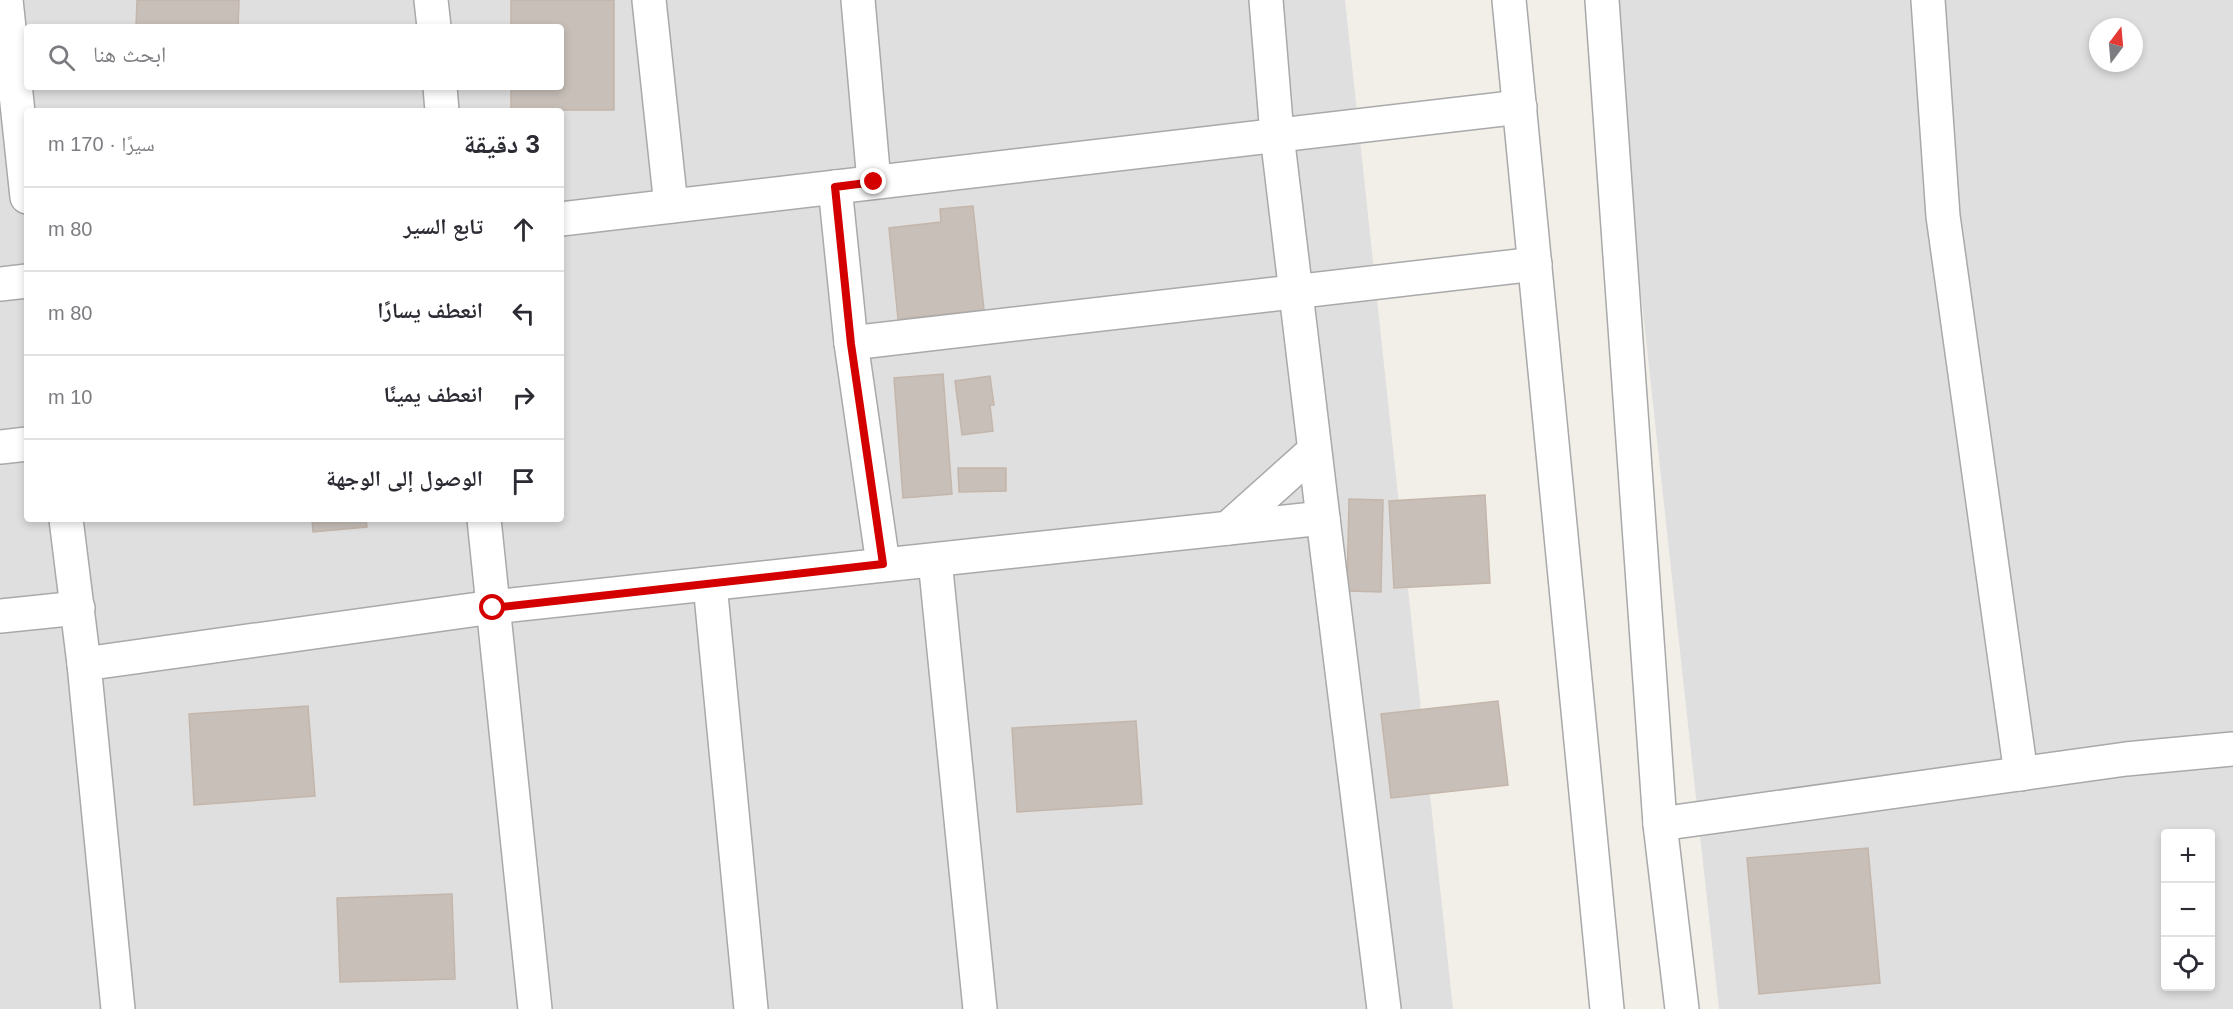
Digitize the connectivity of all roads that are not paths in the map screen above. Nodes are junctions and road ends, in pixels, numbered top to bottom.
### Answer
1 (6, 0) edge
2 (431, 0) edge
3 (649, 0) edge
4 (858, 0) edge
5 (1266, 0) edge
6 (1509, 0) edge
7 (1602, 0) edge
8 (1928, 0) edge
9 (434, 24) edge
10 (440, 90) edge
11 (1520, 107) junction
12 (442, 108) edge
13 (1277, 135) junction
14 (24, 168) edge
15 (874, 182) junction
16 (835, 187) junction
17 (671, 206) junction
18 (564, 219) edge
19 (1535, 264) junction
20 (24, 281) edge
21 (0, 284) edge
22 (1294, 294) junction
23 (851, 344) junction
24 (24, 444) edge
25 (0, 447) edge
26 (1314, 451) junction
27 (1323, 518) junction
28 (66, 522) edge
29 (484, 522) edge
30 (1228, 528) junction
31 (935, 560) junction
32 (883, 564) junction
33 (710, 584) junction
34 (78, 608) junction
35 (493, 608) junction
36 (0, 616) edge
37 (84, 664) junction
38 (2233, 749) edge
39 (2020, 774) junction
40 (1660, 824) junction
41 (118, 1009) edge
42 (534, 1009) edge
43 (750, 1009) edge
44 (980, 1009) edge
45 (1384, 1009) edge
46 (1607, 1009) edge
47 (1682, 1009) edge

1 - 14 street
2 - 9 street
3 - 17 street
4 - 15 street
5 - 13 street
6 - 11 street
7 - 40 street
8 - 39 street
10 - 12 street
11 - 13 street
11 - 19 street
13 - 15 street
13 - 22 street
15 - 16 street
16 - 17 street
16 - 23 street
17 - 18 street
19 - 22 street
19 - 46 street
20 - 21 street
22 - 23 street
22 - 26 street
23 - 32 street
24 - 25 street
26 - 27 street
26 - 30 street
27 - 30 street
27 - 45 street
28 - 34 street
29 - 35 street
30 - 31 street
31 - 32 street
31 - 44 street
32 - 33 street
33 - 35 street
33 - 43 street
34 - 36 street
34 - 37 street
35 - 37 street
35 - 42 street
37 - 41 street
38 - 39 street
39 - 40 street
40 - 47 street

